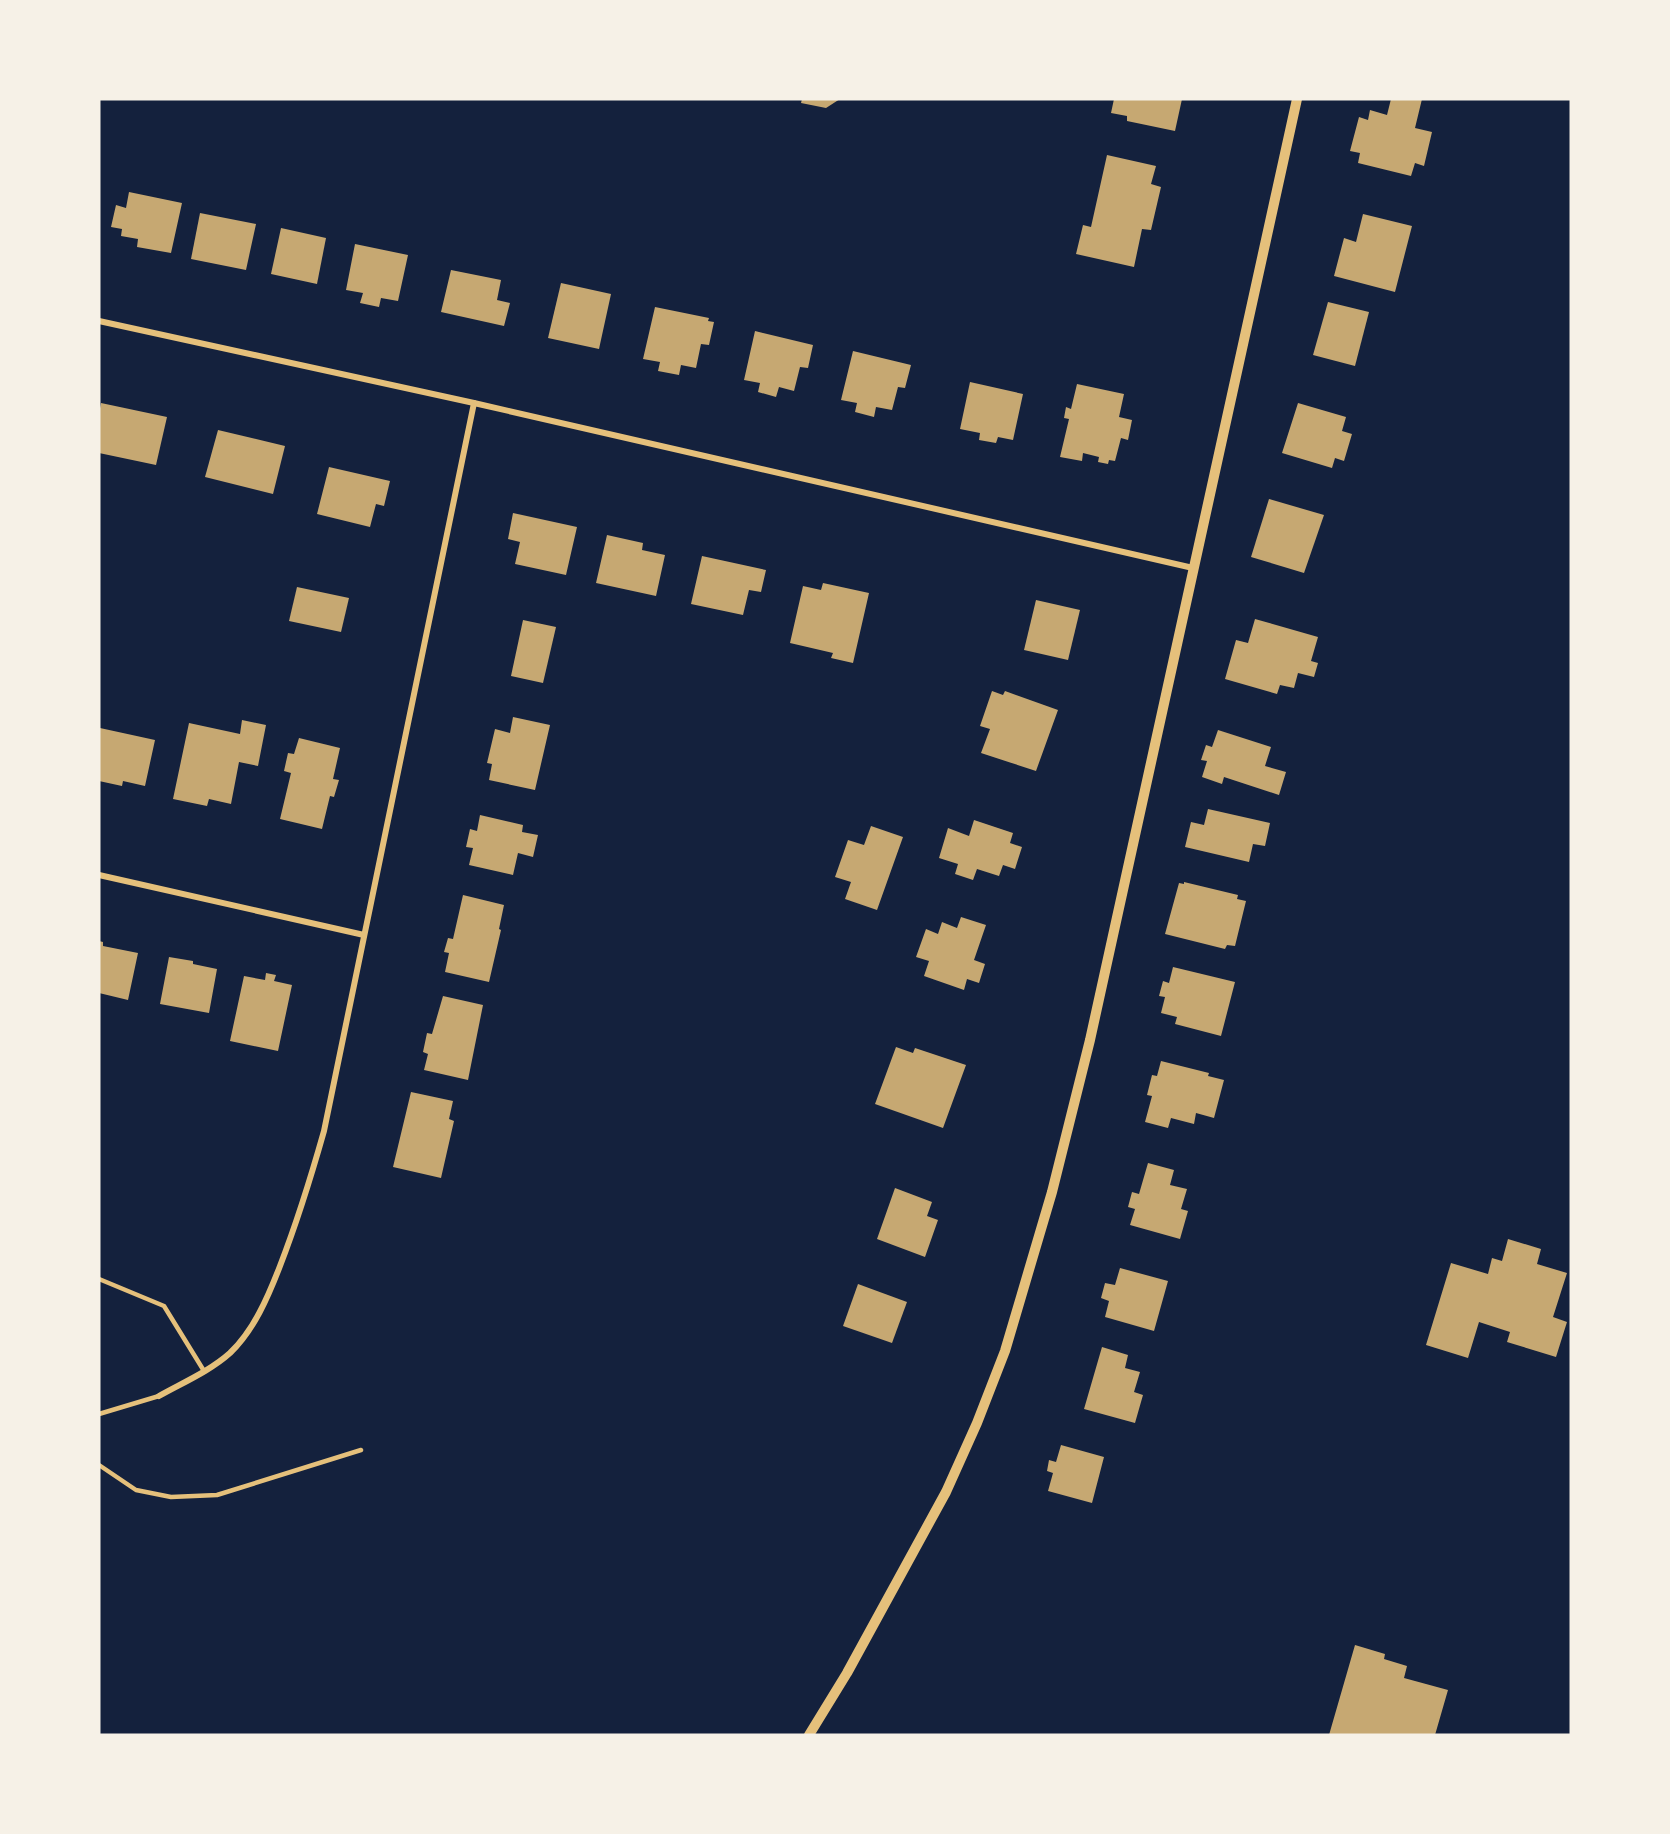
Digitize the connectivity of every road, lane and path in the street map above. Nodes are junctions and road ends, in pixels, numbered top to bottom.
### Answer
1 (1296, 99) edge
2 (99, 321) edge
3 (474, 403) junction
4 (1193, 568) junction
5 (99, 875) edge
6 (364, 935) junction
7 (99, 1279) edge
8 (204, 1371) junction
9 (159, 1396) joint
10 (99, 1414) edge
11 (361, 1450) dead end
12 (99, 1465) edge
13 (809, 1735) edge

1 - 4 street
2 - 3 street
3 - 4 street
3 - 6 street
4 - 13 street
5 - 6 street
6 - 8 street
7 - 8 lane
8 - 9 street
9 - 10 lane
11 - 12 lane

